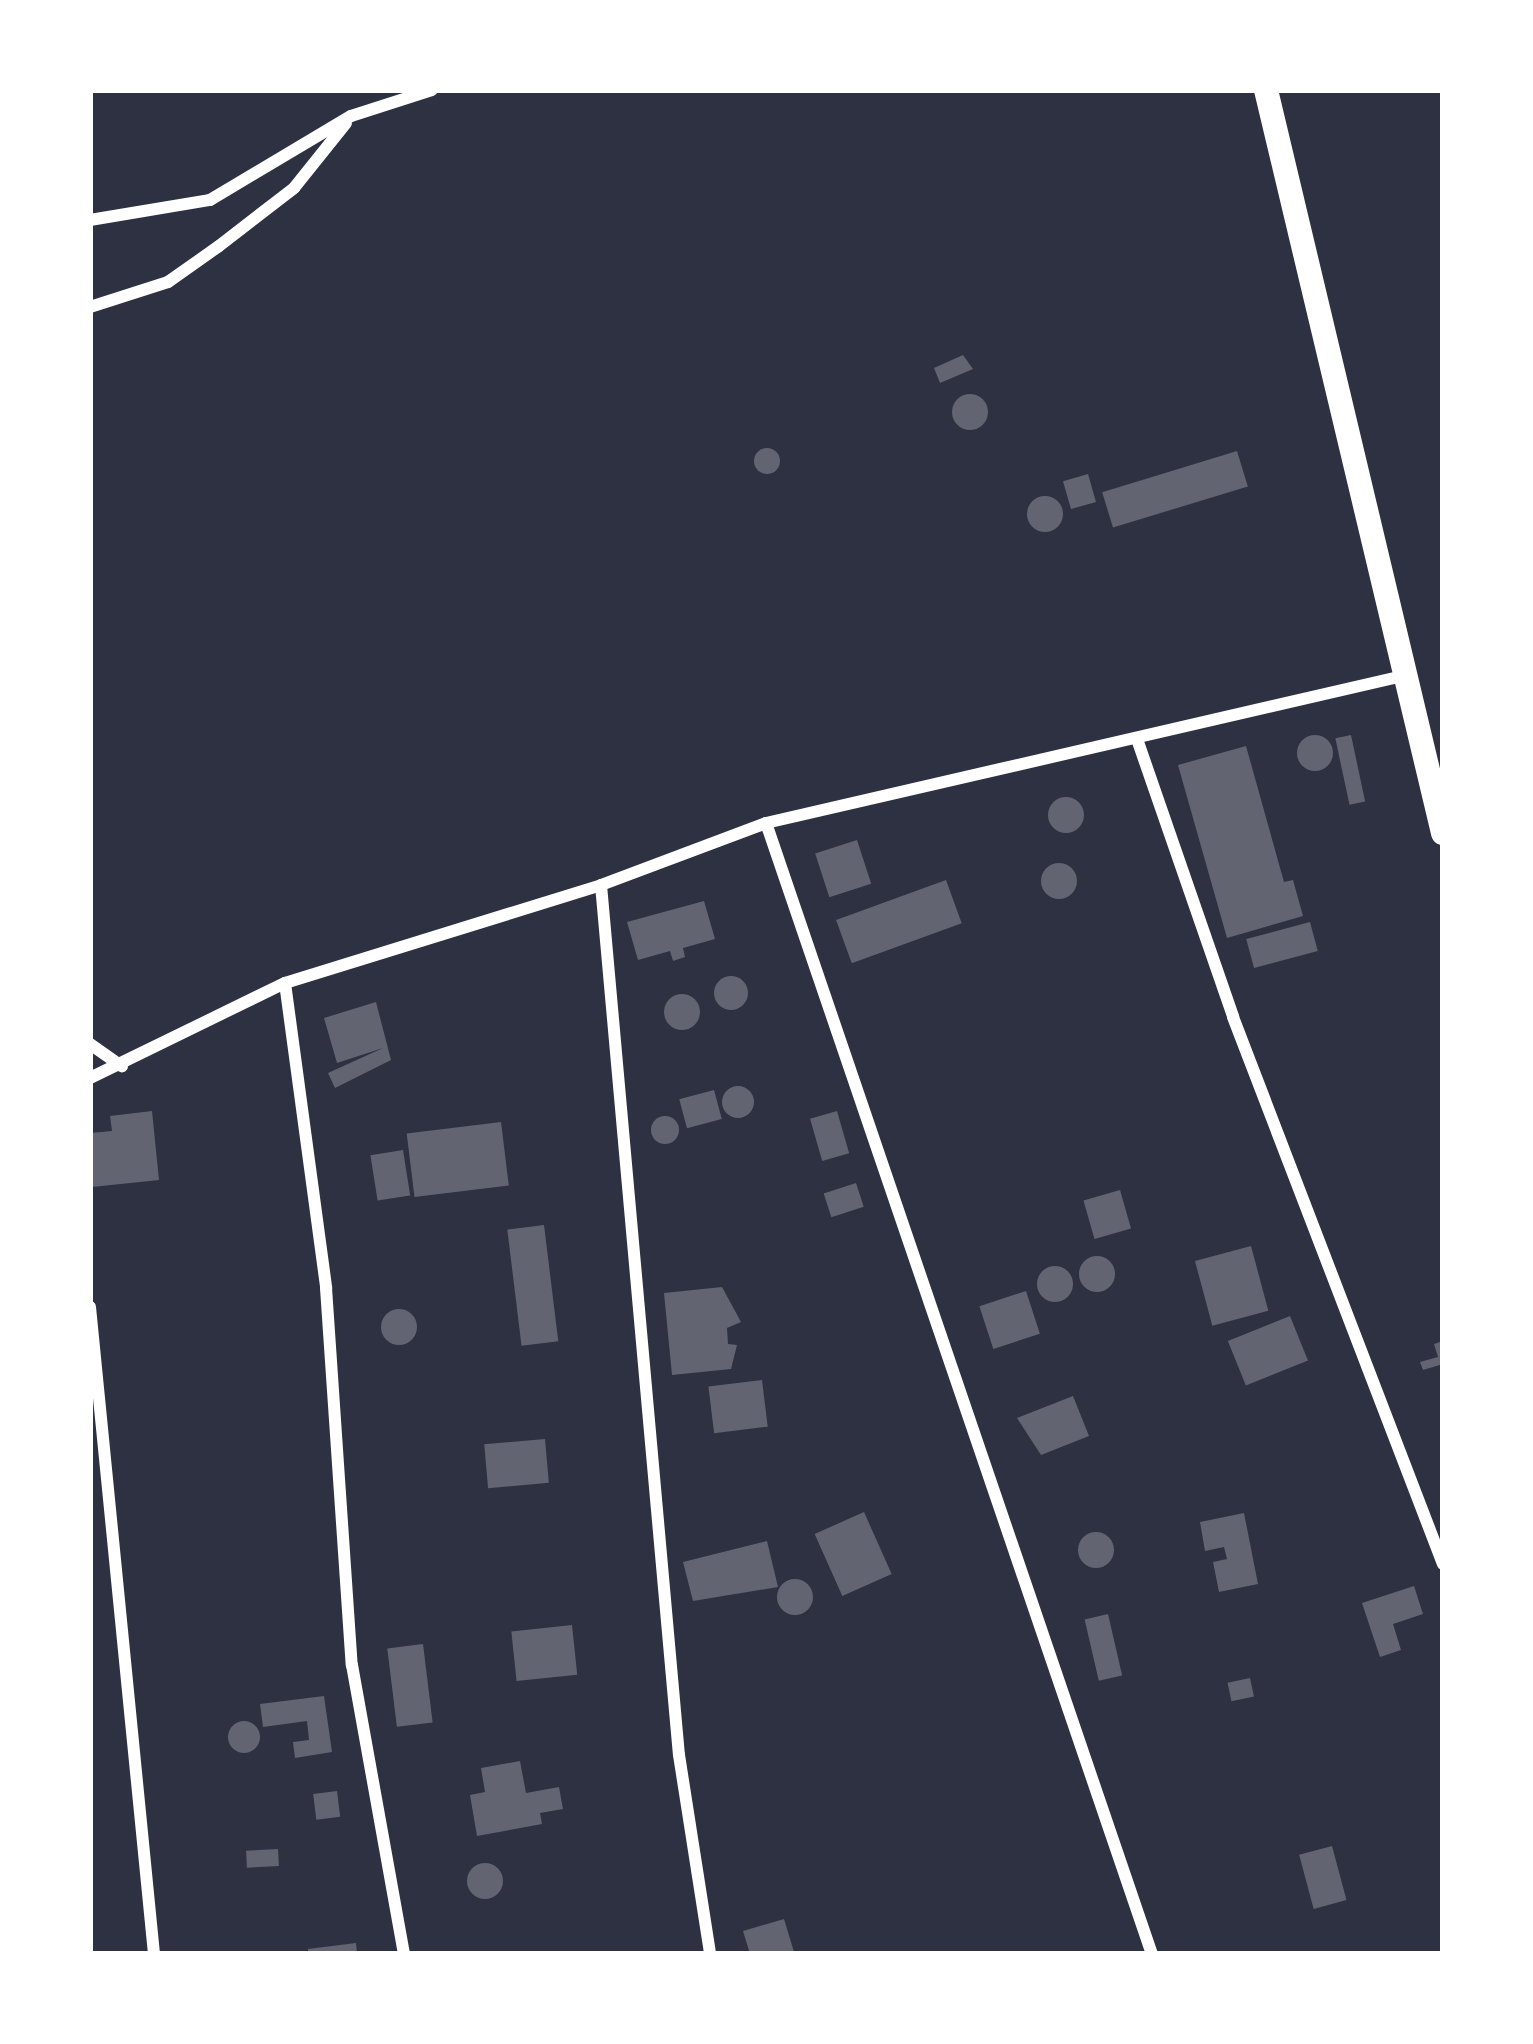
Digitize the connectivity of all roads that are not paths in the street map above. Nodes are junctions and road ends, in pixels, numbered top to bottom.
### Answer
1 (432, 90) edge
2 (1265, 90) edge
3 (351, 116) junction
4 (90, 220) edge
5 (90, 307) edge
6 (1408, 674) junction
7 (1137, 739) junction
8 (766, 823) junction
9 (1443, 833) edge
10 (601, 885) junction
11 (285, 982) junction
12 (90, 1045) edge
13 (122, 1066) junction
14 (90, 1078) edge
15 (90, 1307) edge
16 (1443, 1564) edge
17 (154, 1954) edge
18 (404, 1954) edge
19 (710, 1954) edge
20 (1151, 1954) edge

1 - 3 street
2 - 6 main road
3 - 4 street
3 - 5 street
6 - 7 street
6 - 9 main road
7 - 8 street
7 - 16 street
8 - 10 street
8 - 20 street
10 - 11 street
10 - 19 street
11 - 13 street
11 - 18 street
12 - 13 street
13 - 14 street
15 - 17 street

